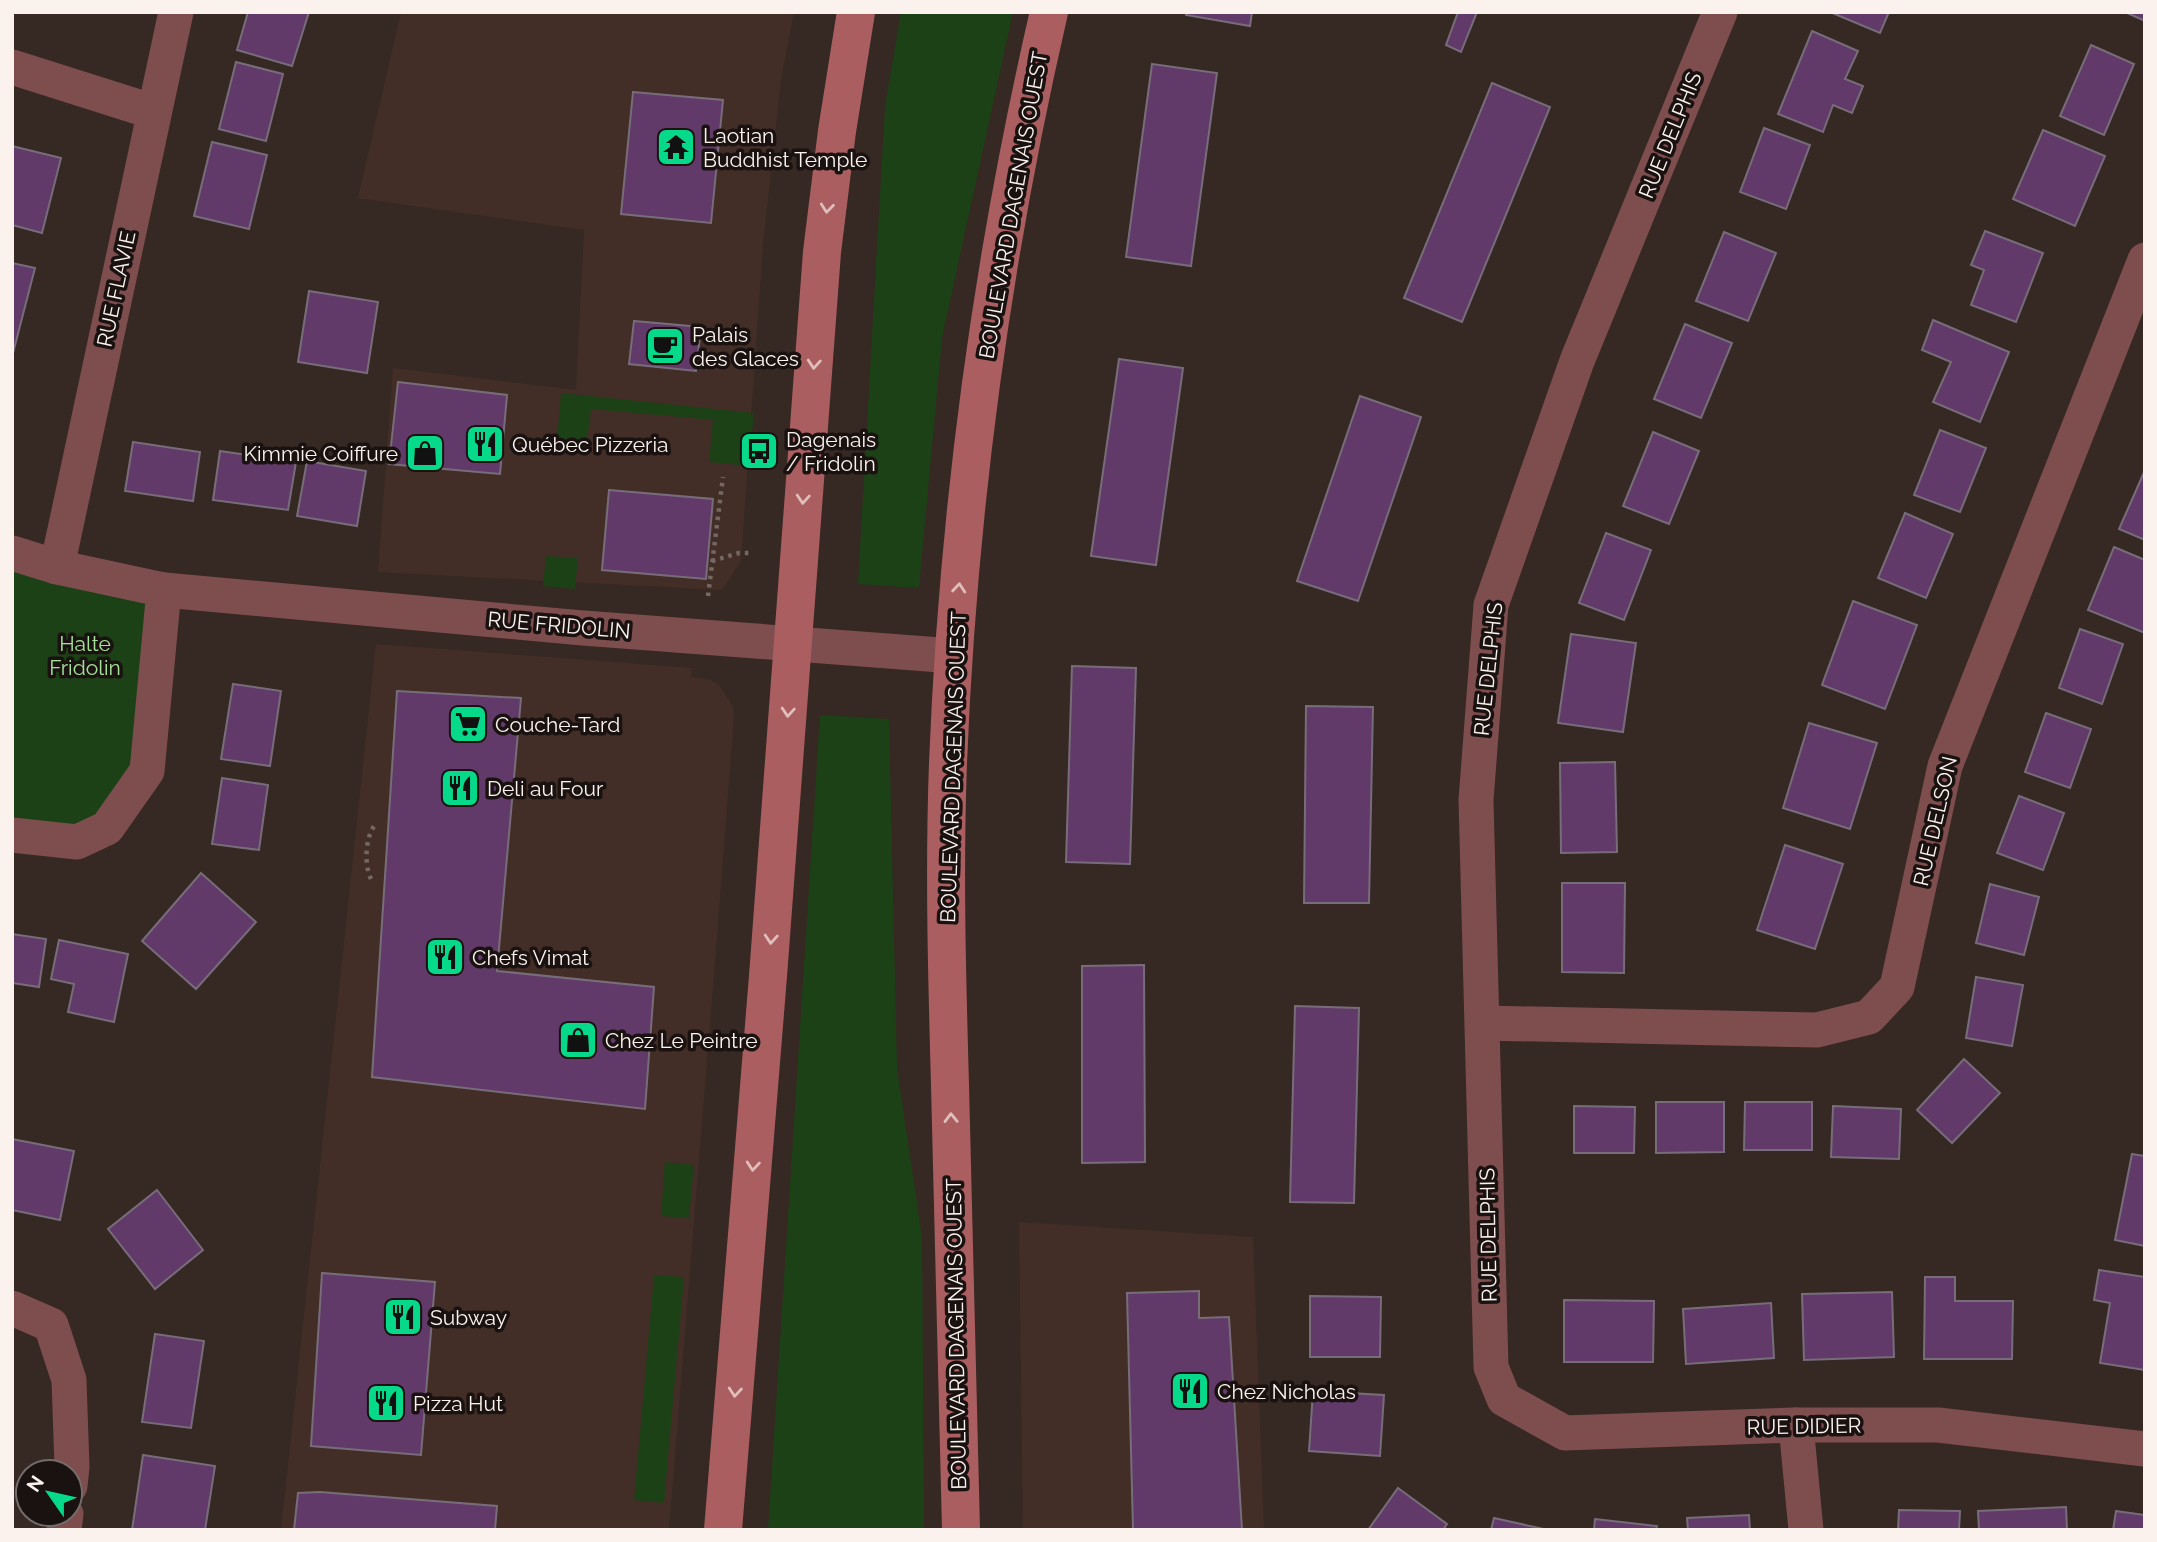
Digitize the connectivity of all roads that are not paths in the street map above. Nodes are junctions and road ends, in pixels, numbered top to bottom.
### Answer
1 (176, 12) edge
2 (856, 12) edge
3 (1049, 12) edge
4 (1720, 12) edge
5 (12, 66) edge
6 (154, 112) junction
7 (2145, 260) edge
8 (12, 553) edge
9 (57, 567) junction
10 (164, 590) junction
11 (792, 644) junction
12 (954, 656) junction
13 (12, 835) edge
14 (1483, 1023) junction
15 (12, 1308) edge
16 (1490, 1367) joint
17 (1796, 1425) junction
18 (2145, 1449) edge
19 (72, 1458) edge
20 (723, 1530) edge
21 (961, 1530) edge
22 (1806, 1530) edge

1 - 6 street, RUE FLAVIE
2 -> 11 main road
12 -> 3 main road, BOULEVARD DAGENAIS OUEST
4 - 14 street, RUE DELPHIS
5 - 6 street
6 - 9 street, RUE FLAVIE
7 - 14 street, RUE DELSON
8 - 9 street, RUE FRIDOLIN
9 - 10 street, RUE FRIDOLIN
10 - 11 street, RUE FRIDOLIN
10 - 13 street
11 - 12 street, RUE FRIDOLIN
11 -> 20 main road
21 -> 12 main road, BOULEVARD DAGENAIS OUEST
14 - 16 street, RUE DELPHIS
15 - 19 street
16 - 17 street, RUE DIDIER
17 - 18 street, RUE DIDIER
17 - 22 street

